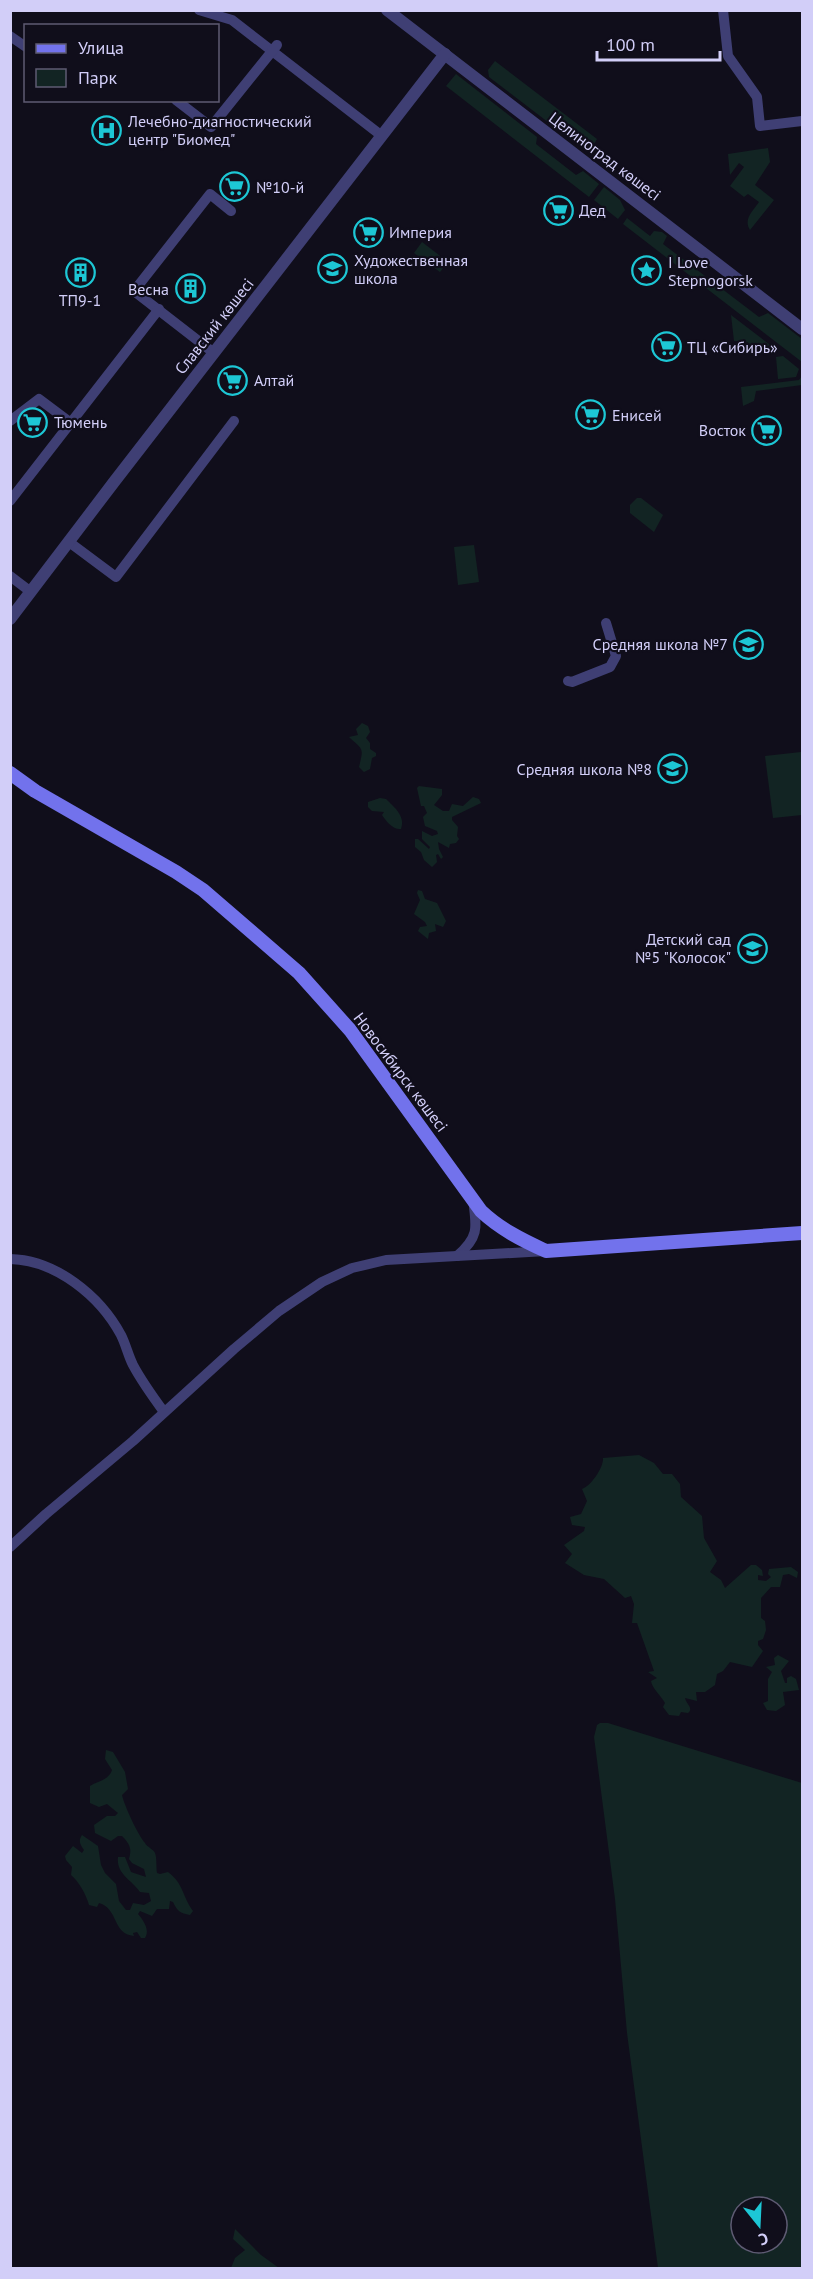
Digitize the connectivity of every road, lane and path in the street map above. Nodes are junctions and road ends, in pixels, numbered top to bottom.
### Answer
1 (199, 10) edge
2 (387, 10) edge
3 (723, 10) edge
4 (223, 13) edge
5 (10, 36) edge
6 (24, 45) edge
7 (274, 47) junction
8 (446, 54) junction
9 (179, 102) edge
10 (802, 121) edge
11 (382, 136) junction
12 (231, 211) dead end
13 (159, 309) junction
14 (802, 329) edge
15 (214, 352) junction
16 (10, 421) edge
17 (234, 421) dead end
18 (71, 423) junction
19 (10, 501) edge
20 (69, 542) junction
21 (10, 576) edge
22 (32, 592) junction
23 (10, 619) edge
24 (606, 623) dead end
25 (568, 681) dead end
26 (10, 773) edge
27 (473, 1200) junction
28 (802, 1233) edge
29 (546, 1251) junction
30 (457, 1256) junction
31 (10, 1259) edge
32 (164, 1412) junction
33 (10, 1547) edge

1 - 4 street
2 - 8 street, Целиноград көшесі
3 - 10 street
4 - 7 street
5 - 6 street
7 - 9 street
7 - 11 street
8 - 11 street, Славский көшесі
8 - 14 street, Целиноград көшесі
11 - 15 street, Славский көшесі
12 - 13 street
13 - 15 street
13 - 18 street
15 - 20 street, Славский көшесі
16 - 18 street
17 - 20 street
18 - 19 street
20 - 22 street, Славский көшесі
21 - 22 street
22 - 23 street, Славский көшесі
24 - 25 street
26 - 27 main road, Новосибирск көшесі
27 - 29 main road, Новосибирск көшесі
27 - 30 street
28 - 29 main road
29 - 30 street
30 - 32 street
31 - 32 street
32 - 33 street

